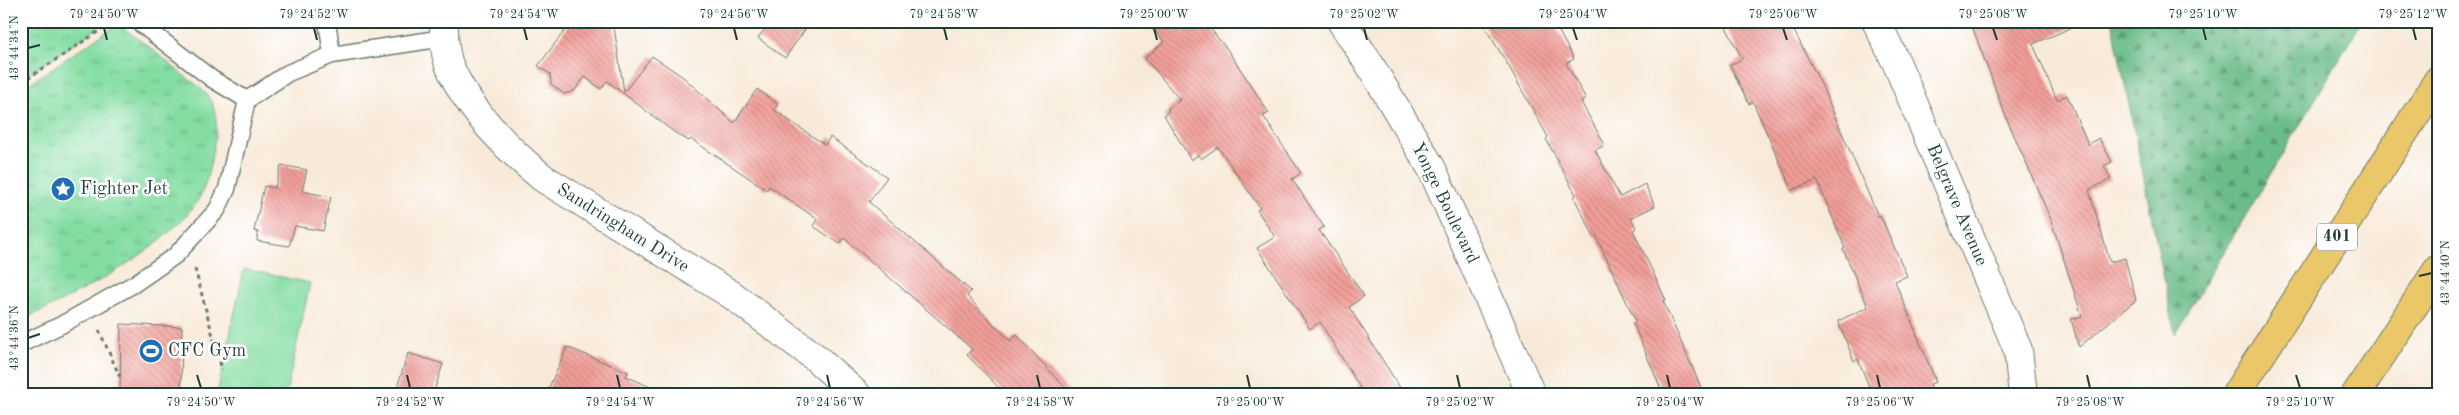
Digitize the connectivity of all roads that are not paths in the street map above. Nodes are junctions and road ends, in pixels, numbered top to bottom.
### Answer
1 (137, 21) edge
2 (327, 21) edge
3 (1340, 21) edge
4 (1876, 21) edge
5 (444, 30) edge
6 (332, 55) junction
7 (2438, 80) edge
8 (247, 100) junction
9 (2438, 269) edge
10 (21, 344) edge
11 (856, 394) edge
12 (1531, 394) edge
13 (2023, 394) edge
14 (2236, 394) edge
15 (2356, 394) edge

1 - 8 lane
2 - 6 lane
3 - 12 street, Yonge Boulevard
4 - 13 street, Belgrave Avenue
5 - 6 lane
5 - 11 street, Sandringham Drive
6 - 8 lane
7 - 14 highway, 401
8 - 10 lane
9 - 15 highway

